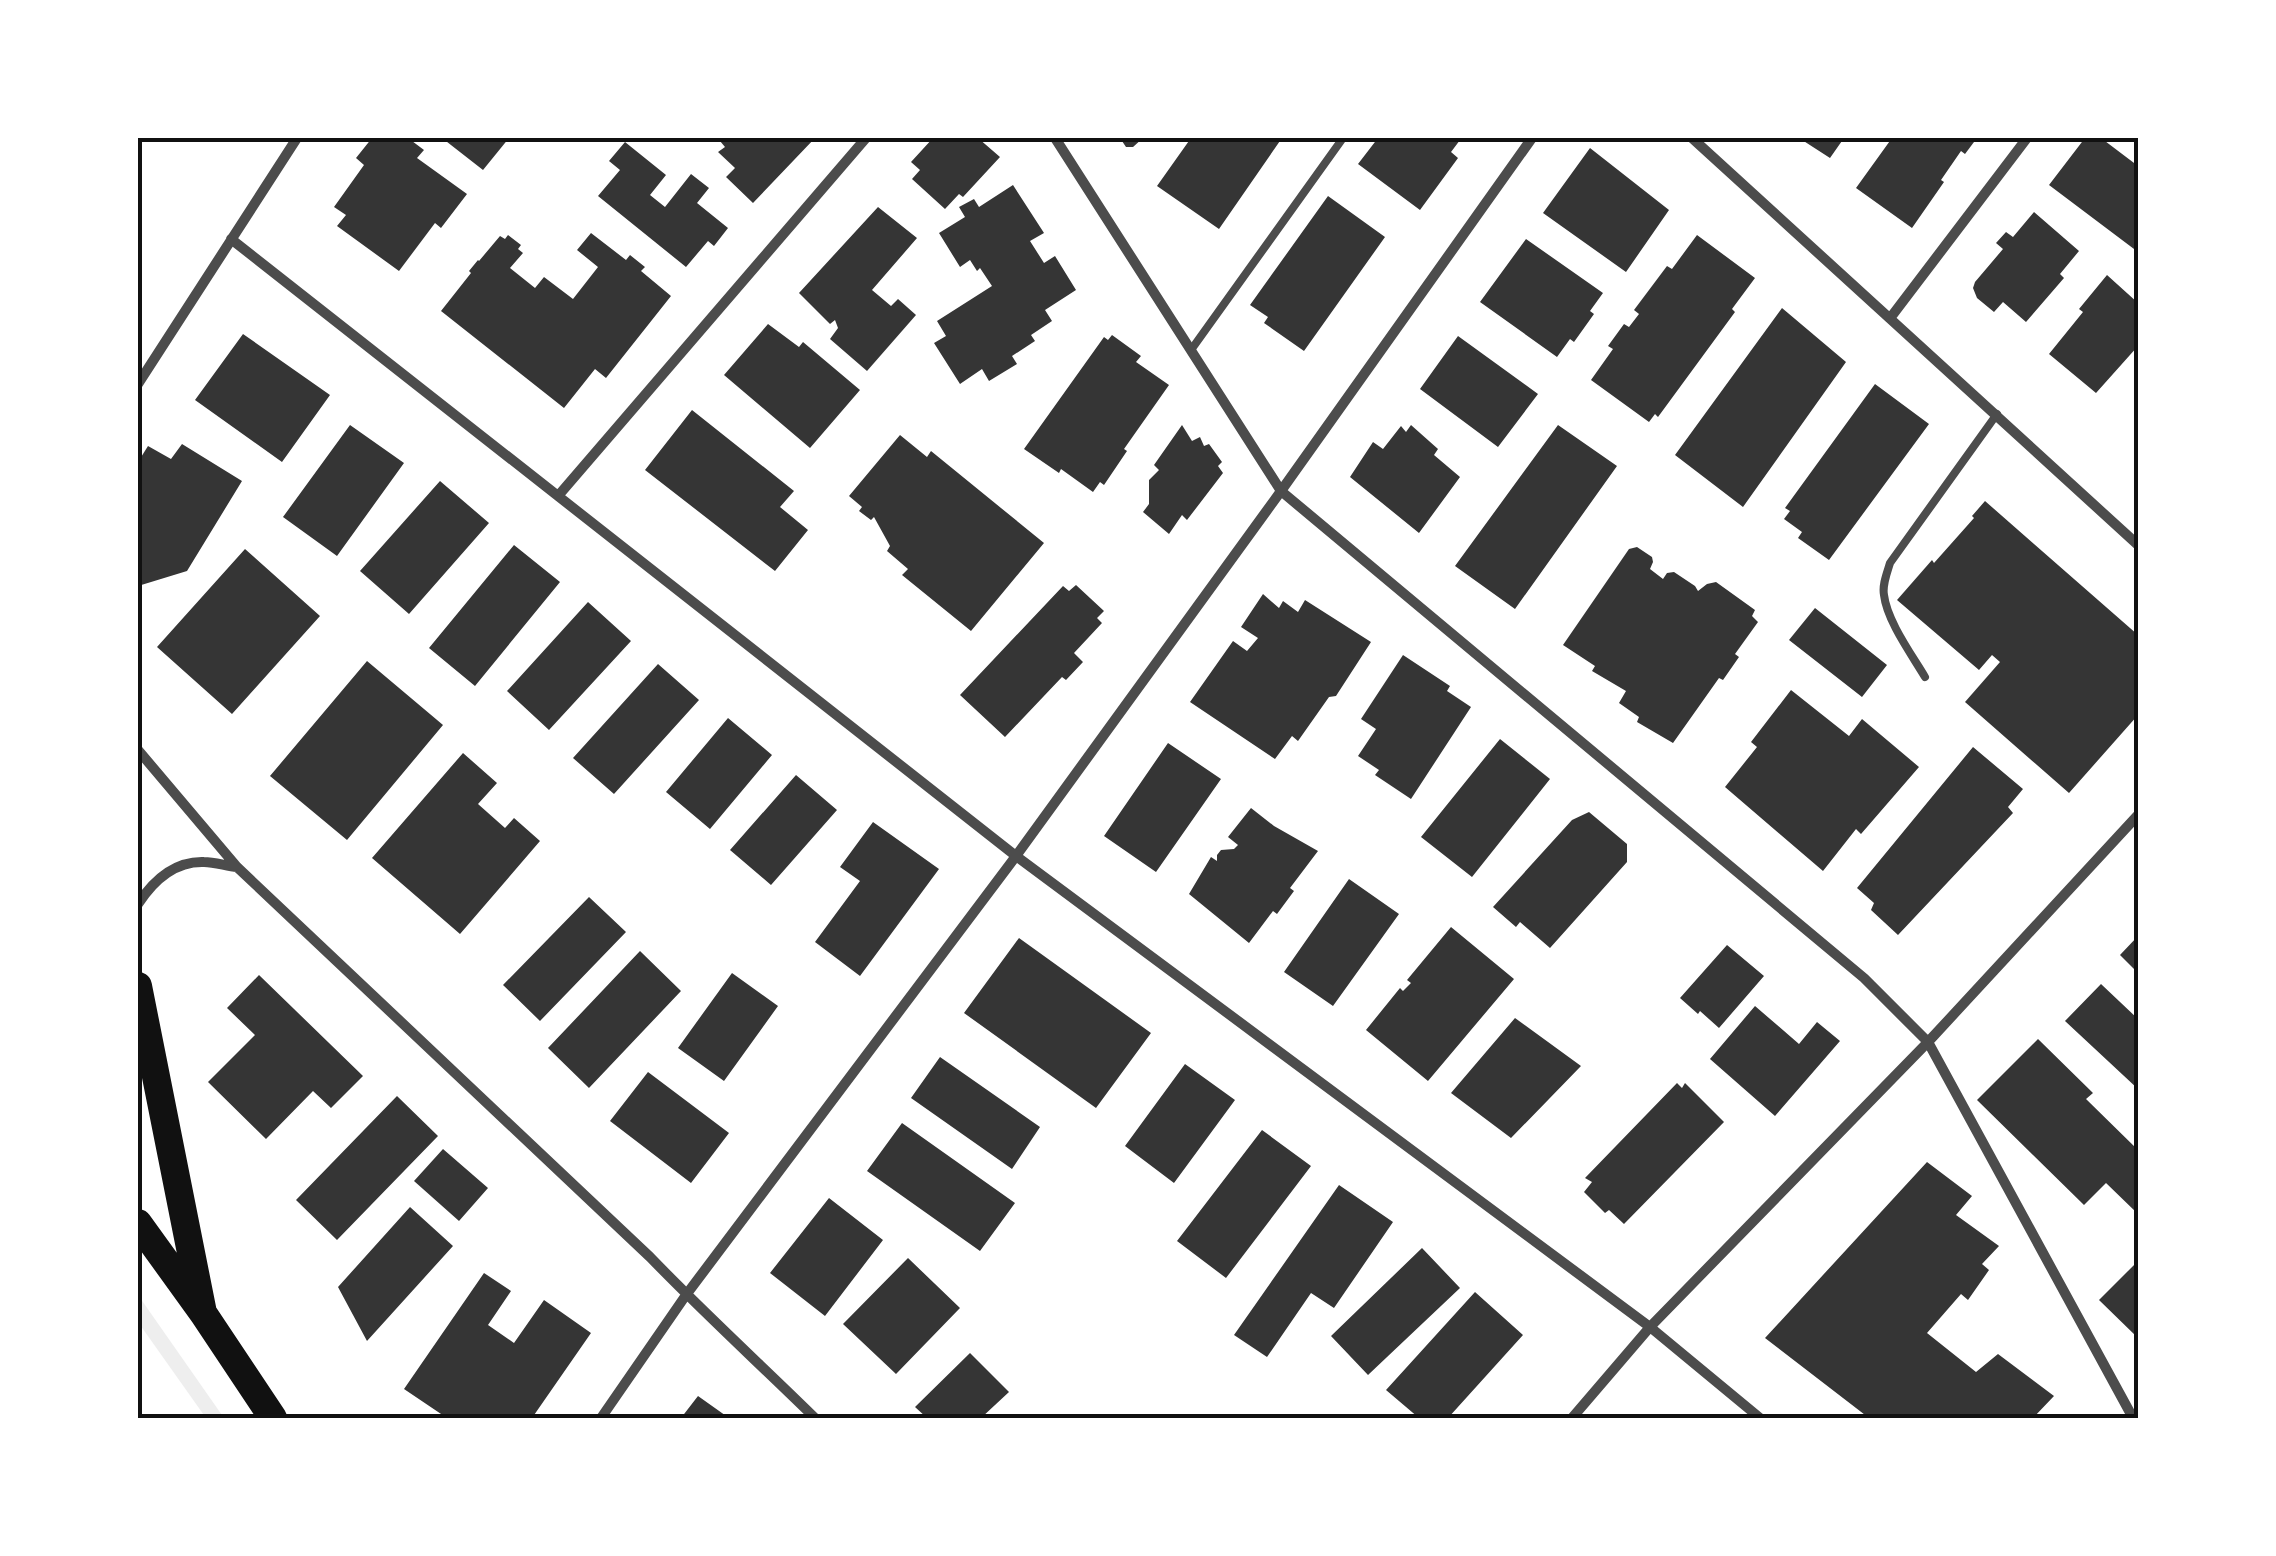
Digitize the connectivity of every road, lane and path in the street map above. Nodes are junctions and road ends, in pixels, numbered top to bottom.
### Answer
1 (296, 138) edge
2 (866, 138) edge
3 (1055, 138) edge
4 (1343, 138) edge
5 (1532, 138) edge
6 (1692, 138) edge
7 (2027, 138) edge
8 (231, 239) junction
9 (1891, 317) junction
10 (1191, 350) junction
11 (138, 384) edge
12 (1997, 414) junction
13 (1281, 491) junction
14 (558, 496) junction
15 (2138, 545) edge
16 (1925, 677) dead end
17 (138, 750) edge
18 (2138, 815) edge
19 (1016, 856) junction
20 (237, 868) junction
21 (138, 904) edge
22 (138, 986) edge
23 (1928, 1042) junction
24 (138, 1223) edge
25 (686, 1296) junction
26 (203, 1313) junction
27 (1650, 1327) junction
28 (273, 1418) edge
29 (601, 1418) edge
30 (815, 1418) edge
31 (1572, 1418) edge
32 (1760, 1418) edge
33 (2133, 1418) edge

1 - 8 street
2 - 14 street
3 - 10 street
4 - 10 lane
5 - 13 street
6 - 9 street
7 - 9 street
8 - 11 street
8 - 14 street
9 - 12 street
10 - 13 street
12 - 15 street
12 - 16 lane
13 - 19 street
13 - 23 street
14 - 19 street
17 - 20 street
18 - 23 street
19 - 25 street
19 - 27 street
20 - 21 street
20 - 25 street
22 - 26 highway
23 - 27 street
23 - 33 street
24 - 26 highway
25 - 29 street
25 - 30 street
26 - 28 highway
27 - 31 street
27 - 32 street

